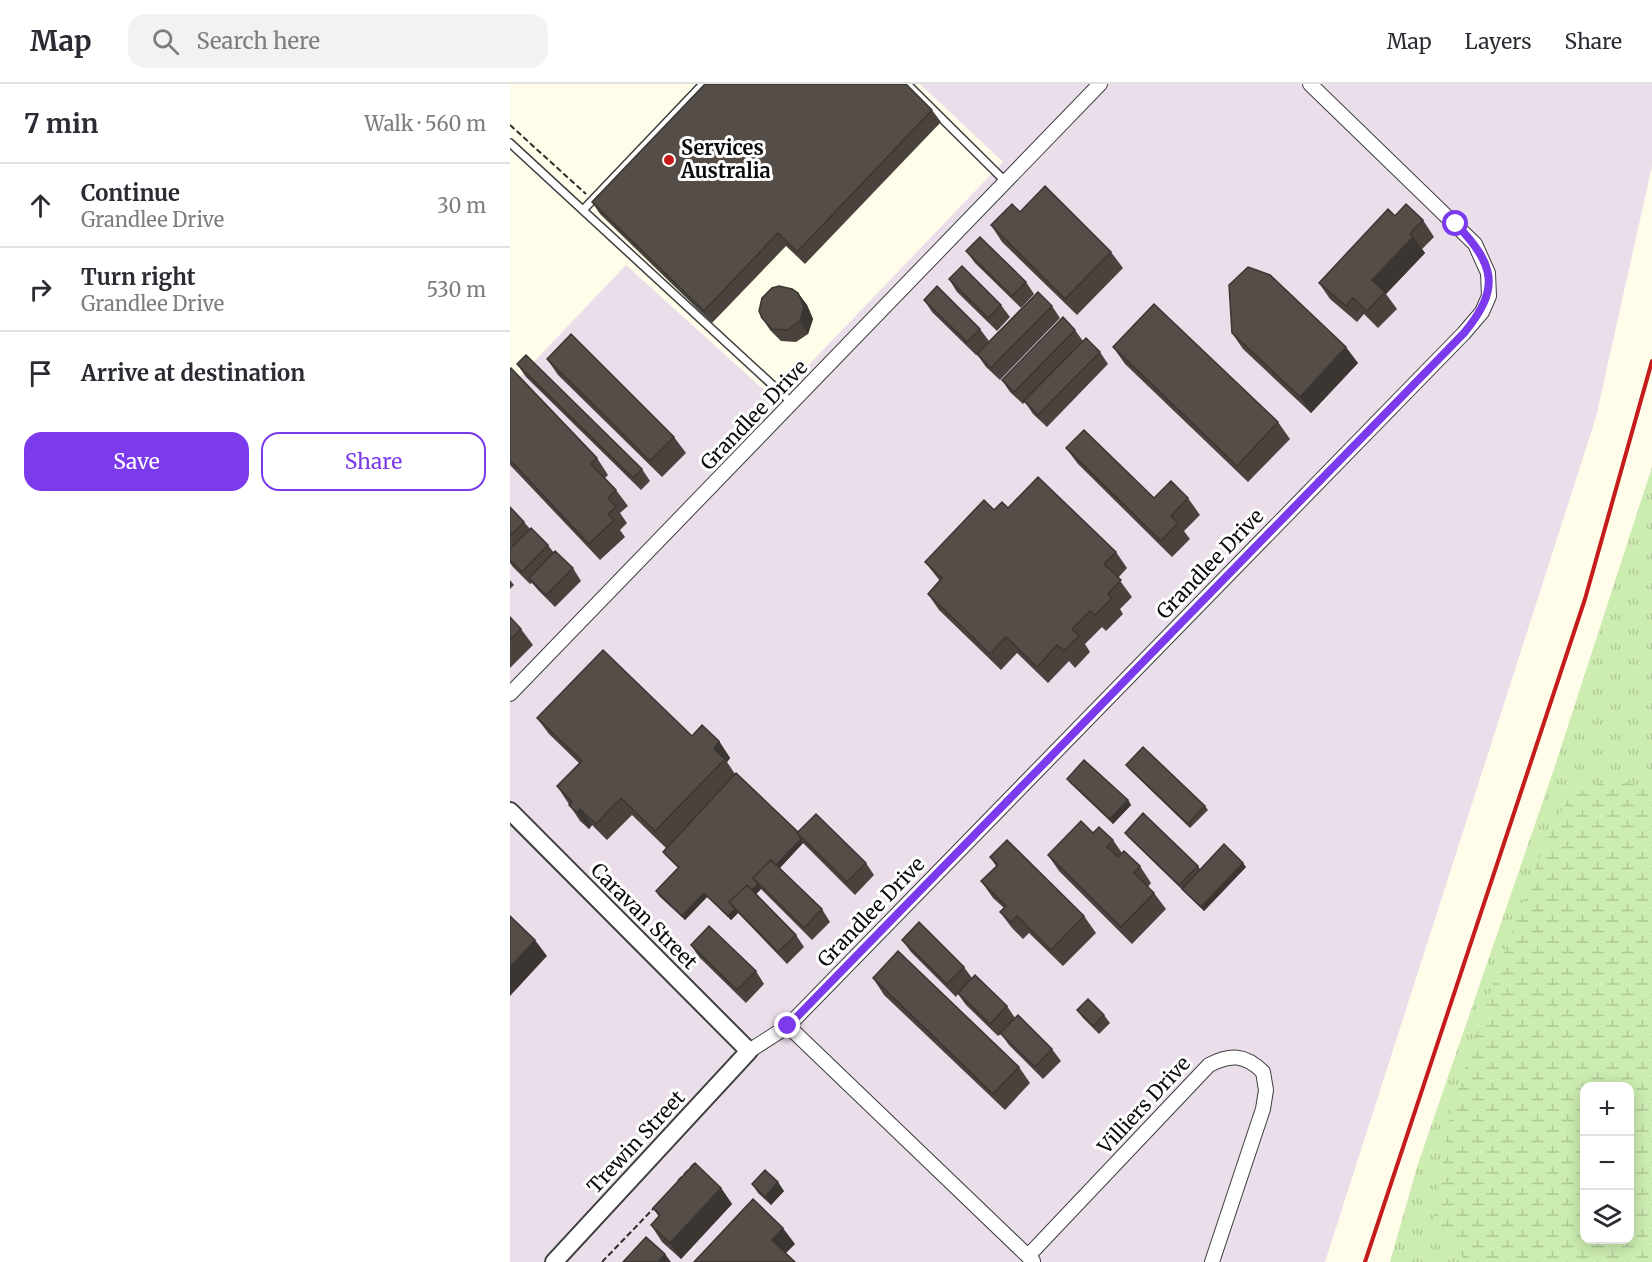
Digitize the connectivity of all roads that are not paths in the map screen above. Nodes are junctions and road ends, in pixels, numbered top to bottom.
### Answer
1 (703, 84) edge
2 (908, 84) edge
3 (1100, 84) edge
4 (1310, 84) edge
5 (510, 143) edge
6 (1006, 182) junction
7 (584, 209) junction
8 (792, 403) junction
9 (510, 694) edge
10 (510, 811) edge
11 (788, 1026) junction
12 (749, 1051) junction
13 (1031, 1259) edge
14 (555, 1262) edge
15 (1212, 1262) edge

1 - 7 lane
2 - 6 lane
3 - 6 street, Grandlee Drive
4 - 11 street, Grandlee Drive
5 - 7 lane
6 - 8 street, Grandlee Drive
7 - 8 lane
8 - 9 street, Grandlee Drive
10 - 12 street, Caravan Street
11 - 12 street, Grandlee Drive
11 - 13 street, Villiers Drive
12 - 14 street, Trewin Street
13 - 15 street, Villiers Drive

